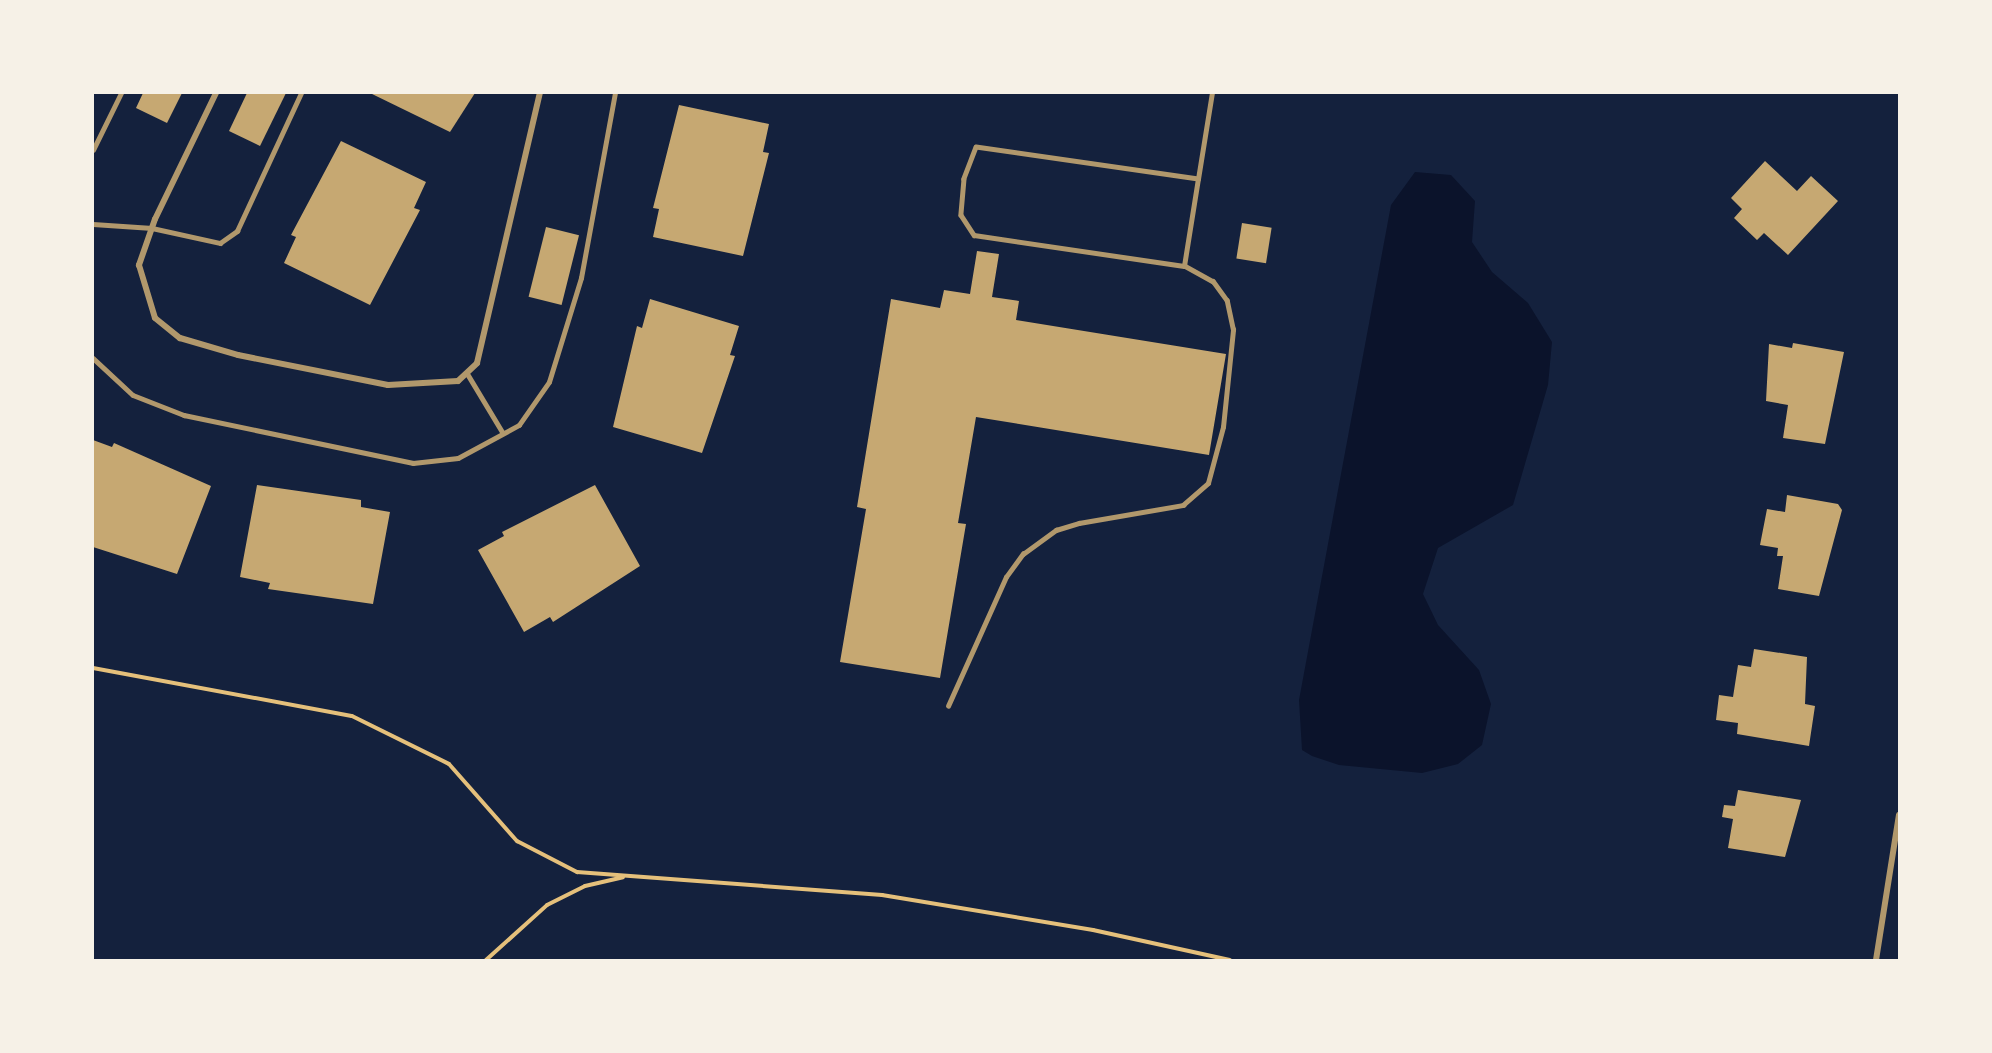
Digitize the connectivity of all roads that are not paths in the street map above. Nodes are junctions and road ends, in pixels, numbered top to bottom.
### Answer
1 (121, 93) edge
2 (216, 93) edge
3 (301, 93) edge
4 (540, 93) edge
5 (615, 93) edge
6 (1212, 93) edge
7 (93, 150) edge
8 (1198, 179) junction
9 (93, 224) edge
10 (152, 228) junction
11 (1184, 267) junction
12 (93, 358) edge
13 (467, 373) junction
14 (503, 433) junction
15 (948, 706) dead end
16 (1899, 816) edge
17 (1876, 960) edge

1 - 7 lane
2 - 10 street
3 - 10 lane
4 - 13 street
5 - 14 lane
6 - 8 lane
8 - 11 lane
8 - 11 lane
9 - 10 lane
10 - 13 street
11 - 15 lane
12 - 14 lane
13 - 14 lane
16 - 17 street

